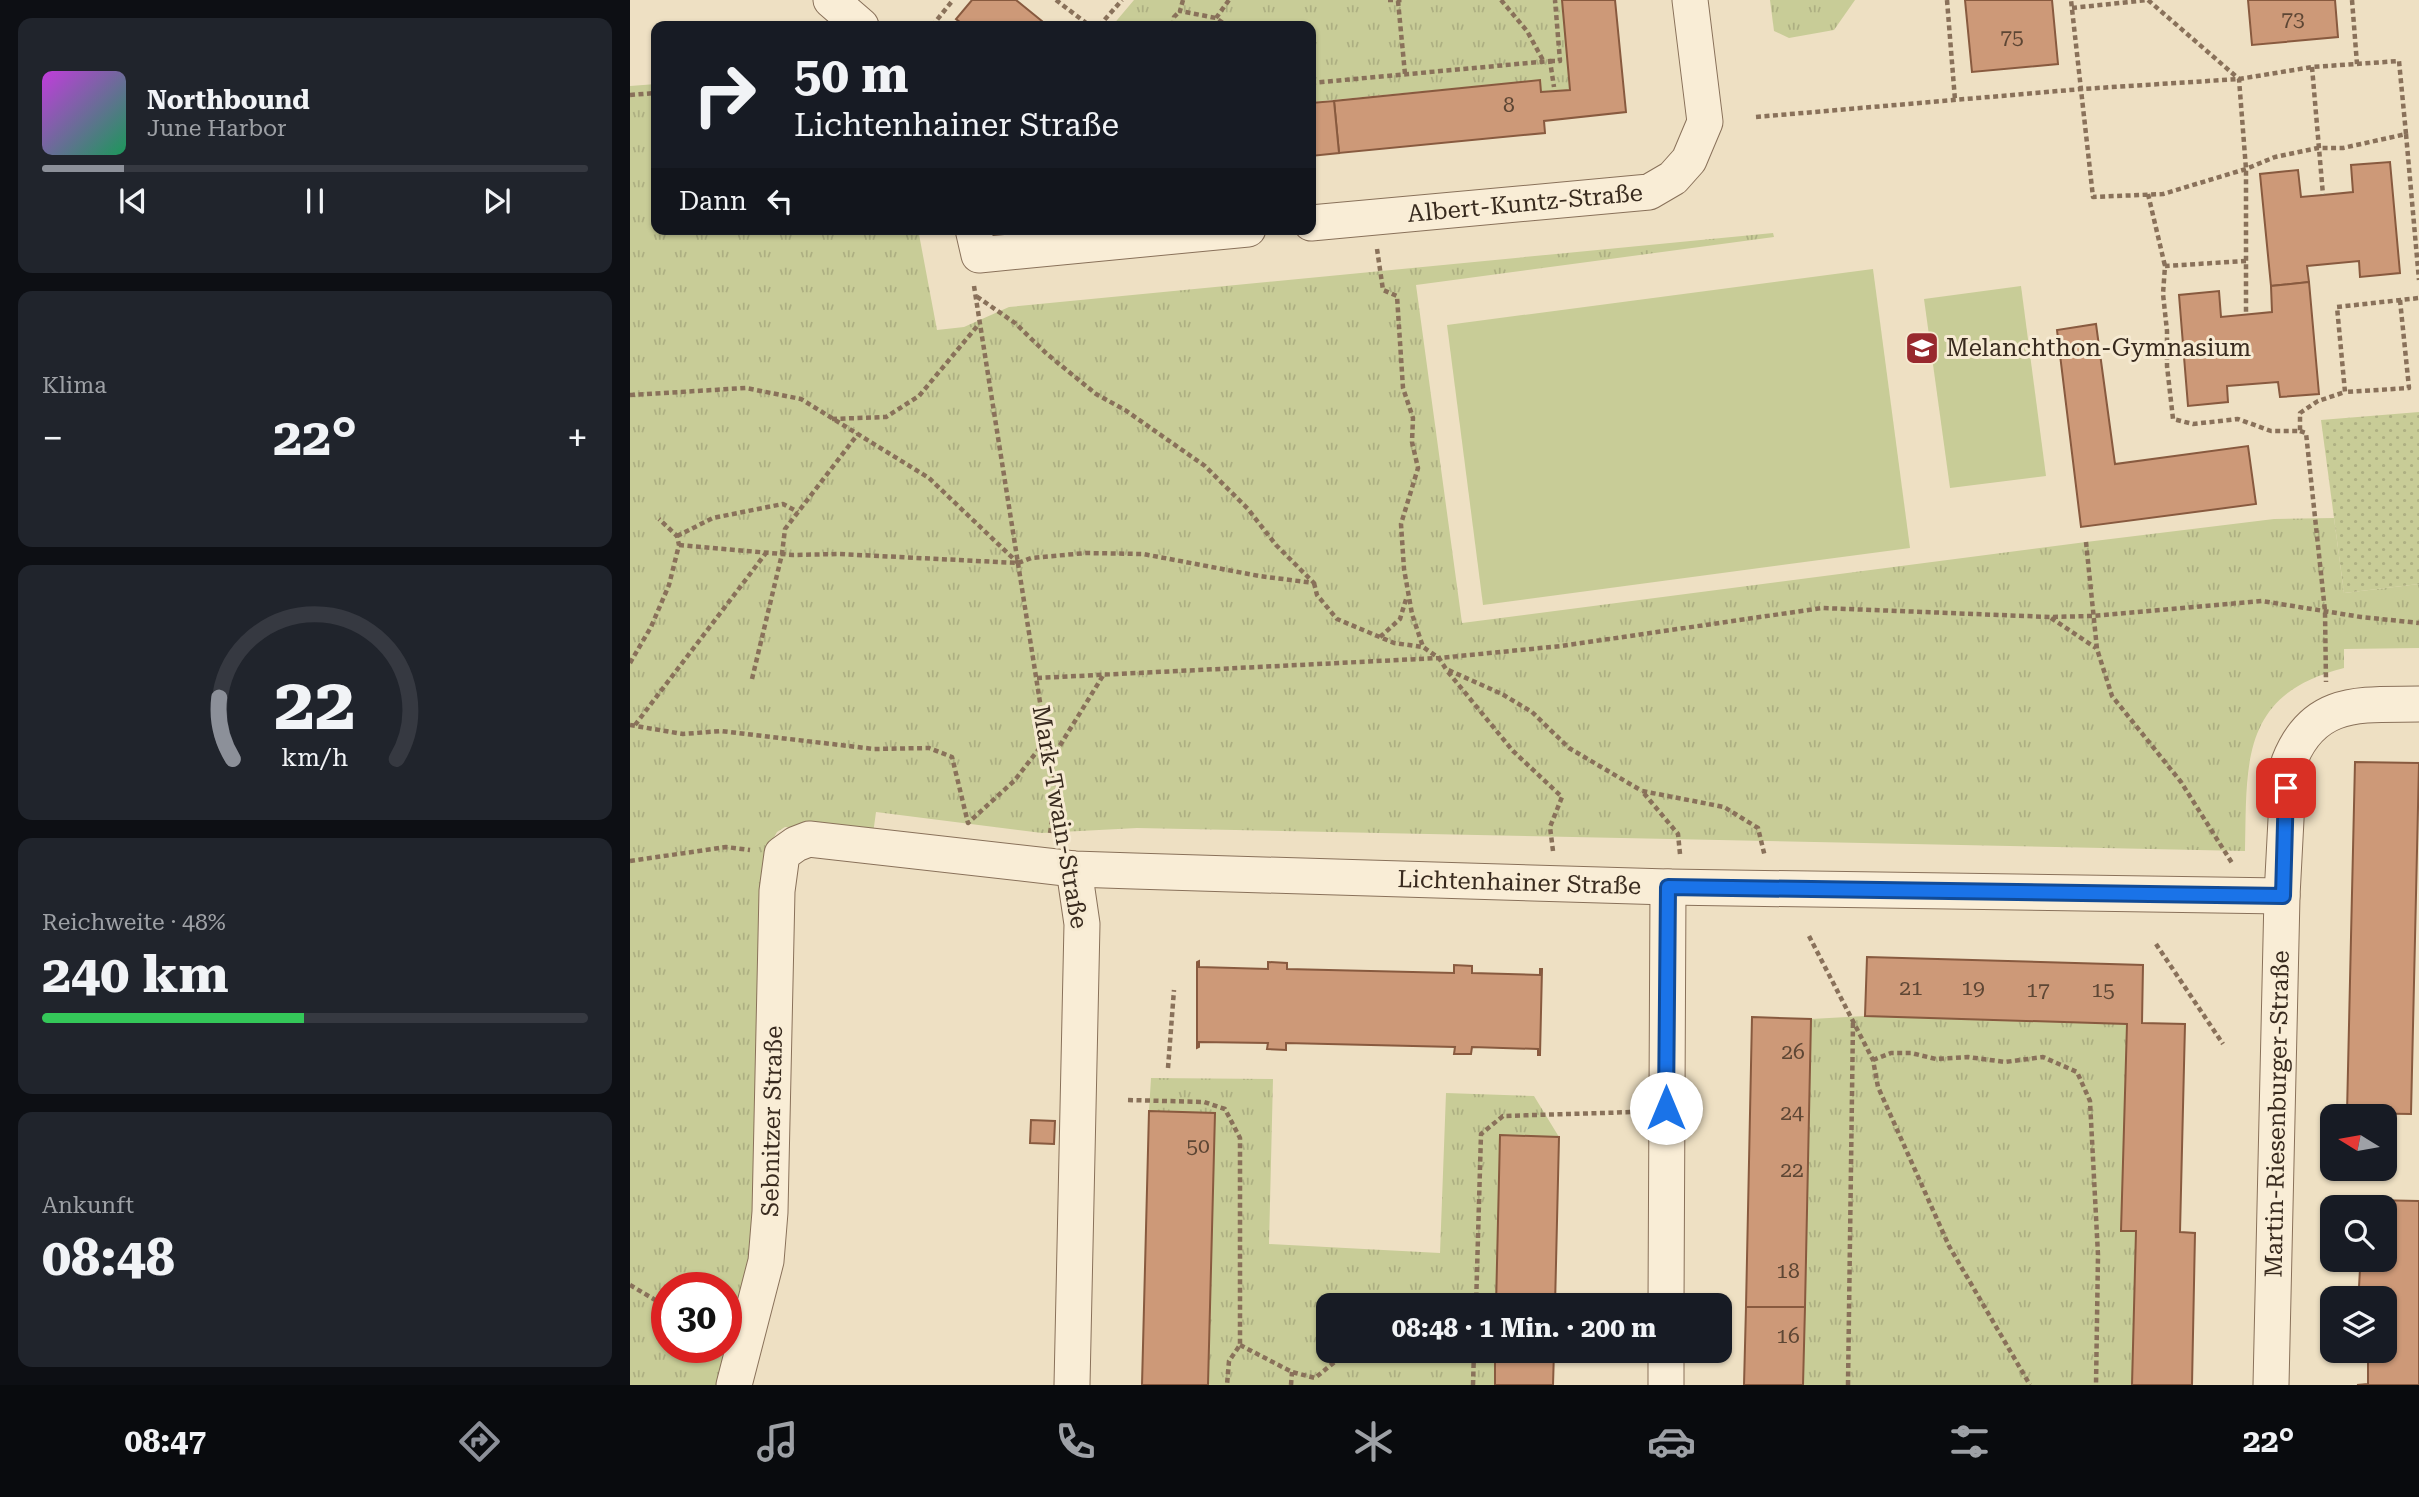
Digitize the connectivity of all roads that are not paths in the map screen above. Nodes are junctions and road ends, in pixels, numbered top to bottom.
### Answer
1 (831, 0) edge
2 (1690, 0) edge
3 (855, 21) edge
4 (1316, 223) edge
5 (1122, 235) edge
6 (976, 242) edge
7 (2419, 704) edge
8 (1074, 869) junction
9 (1675, 887) junction
10 (2283, 896) junction
11 (1666, 1293) edge
12 (1666, 1363) edge
13 (734, 1385) edge
14 (1072, 1385) edge
15 (1666, 1385) edge
16 (2271, 1385) edge

1 - 3 street
2 - 4 street, Albert-Kuntz-Straße
5 - 6 street
7 - 10 street, Martin-Riesenburger-Straße
8 - 9 street, Lichtenhainer Straße
8 - 13 street, Sebnitzer Straße
8 - 14 street, Mark-Twain-Straße
9 - 10 street, Lichtenhainer Straße
9 - 11 street
10 - 16 street, Martin-Riesenburger-Straße
12 - 15 street

